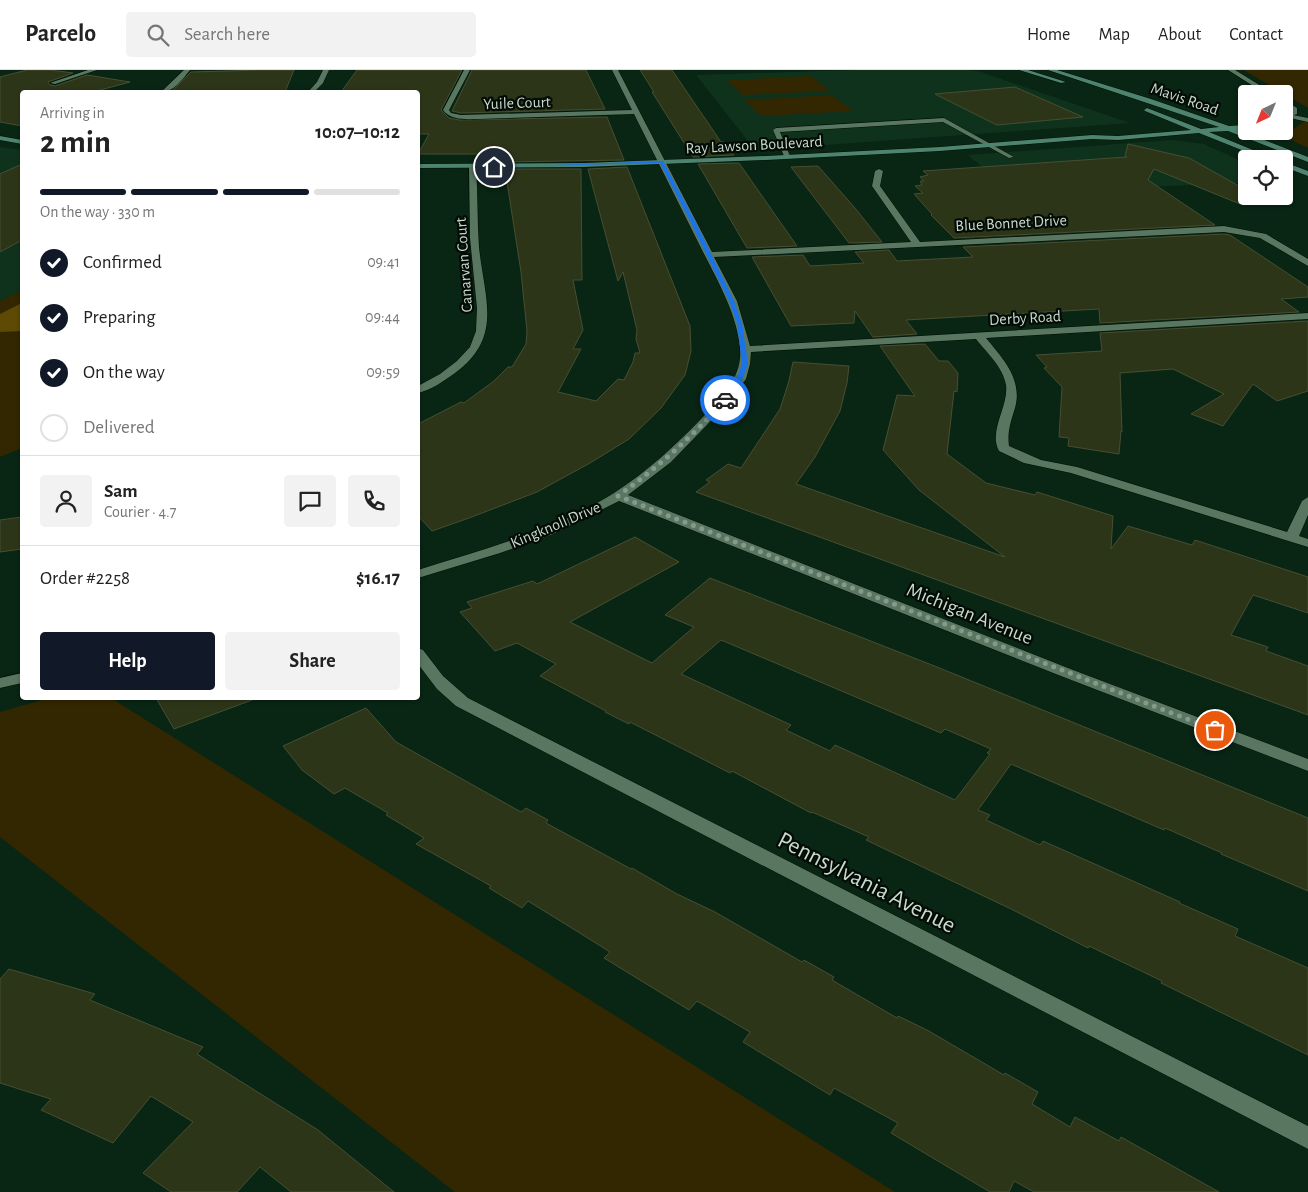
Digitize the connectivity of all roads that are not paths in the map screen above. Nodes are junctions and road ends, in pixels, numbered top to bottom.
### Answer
1 (94, 70) edge
2 (187, 70) edge
3 (326, 70) edge
4 (467, 70) edge
5 (615, 70) edge
6 (1022, 70) edge
7 (1052, 70) edge
8 (1230, 70) edge
9 (53, 83) dead end
10 (1256, 85) edge
11 (1075, 86) dead end
12 (167, 90) edge
13 (313, 90) edge
14 (1136, 106) dead end
15 (636, 112) junction
16 (1226, 119) dead end
17 (1293, 119) edge
18 (1210, 121) junction
19 (1306, 122) edge
20 (1183, 124) junction
21 (1161, 126) dead end
22 (1132, 128) dead end
23 (1230, 128) junction
24 (1238, 128) edge
25 (1200, 130) junction
26 (1092, 137) junction
27 (0, 138) edge
28 (20, 142) edge
29 (992, 145) junction
30 (1249, 150) edge
31 (787, 156) junction
32 (1011, 158) dead end
33 (1308, 160) edge
34 (661, 162) junction
35 (420, 166) edge
36 (472, 167) junction
37 (1293, 168) edge
38 (879, 171) dead end
39 (1308, 174) edge
40 (918, 244) junction
41 (709, 255) junction
42 (1308, 263) edge
43 (1308, 316) edge
44 (979, 335) junction
45 (745, 349) junction
46 (420, 389) edge
47 (618, 496) junction
48 (1308, 501) edge
49 (1291, 538) junction
50 (1308, 544) edge
51 (420, 573) edge
52 (420, 656) edge
53 (20, 679) edge
54 (0, 684) edge
55 (1308, 765) edge
56 (1308, 1138) edge

1 - 9 street
2 - 12 street
3 - 13 street
4 - 15 street, Yuile Court
5 - 15 street, Kingknoll Drive
6 - 11 street
7 - 18 street, Mavis Road
8 - 10 street
14 - 20 street, Mavis Road
15 - 34 street, Kingknoll Drive
16 - 18 street
17 - 19 lane
18 - 20 street
18 - 23 street, Mavis Road
20 - 21 street
20 - 25 street, Mavis Road
22 - 26 street, Ray Lawson Boulevard
23 - 24 street, Ray Lawson Boulevard
23 - 25 street, Ray Lawson Boulevard
23 - 33 street, Mavis Road
25 - 26 street, Ray Lawson Boulevard
25 - 30 street, Mavis Road
26 - 29 street, Ray Lawson Boulevard
27 - 28 street
29 - 31 street, Ray Lawson Boulevard
29 - 31 lane
29 - 32 lane
31 - 34 street, Ray Lawson Boulevard
34 - 36 street, Ray Lawson Boulevard
34 - 41 street, Kingknoll Drive
35 - 36 street, Ray Lawson Boulevard
36 - 46 street, Canarvan Court
37 - 39 street
38 - 40 street
40 - 41 street, Blue Bonnet Drive
40 - 42 street, Blue Bonnet Drive
41 - 45 street, Kingknoll Drive
43 - 44 street, Derby Road
44 - 45 street, Derby Road
44 - 49 street
45 - 47 street, Kingknoll Drive
47 - 51 street, Kingknoll Drive
47 - 55 street, Michigan Avenue
48 - 49 street
49 - 50 street
52 - 56 street, Pennsylvania Avenue
53 - 54 street

